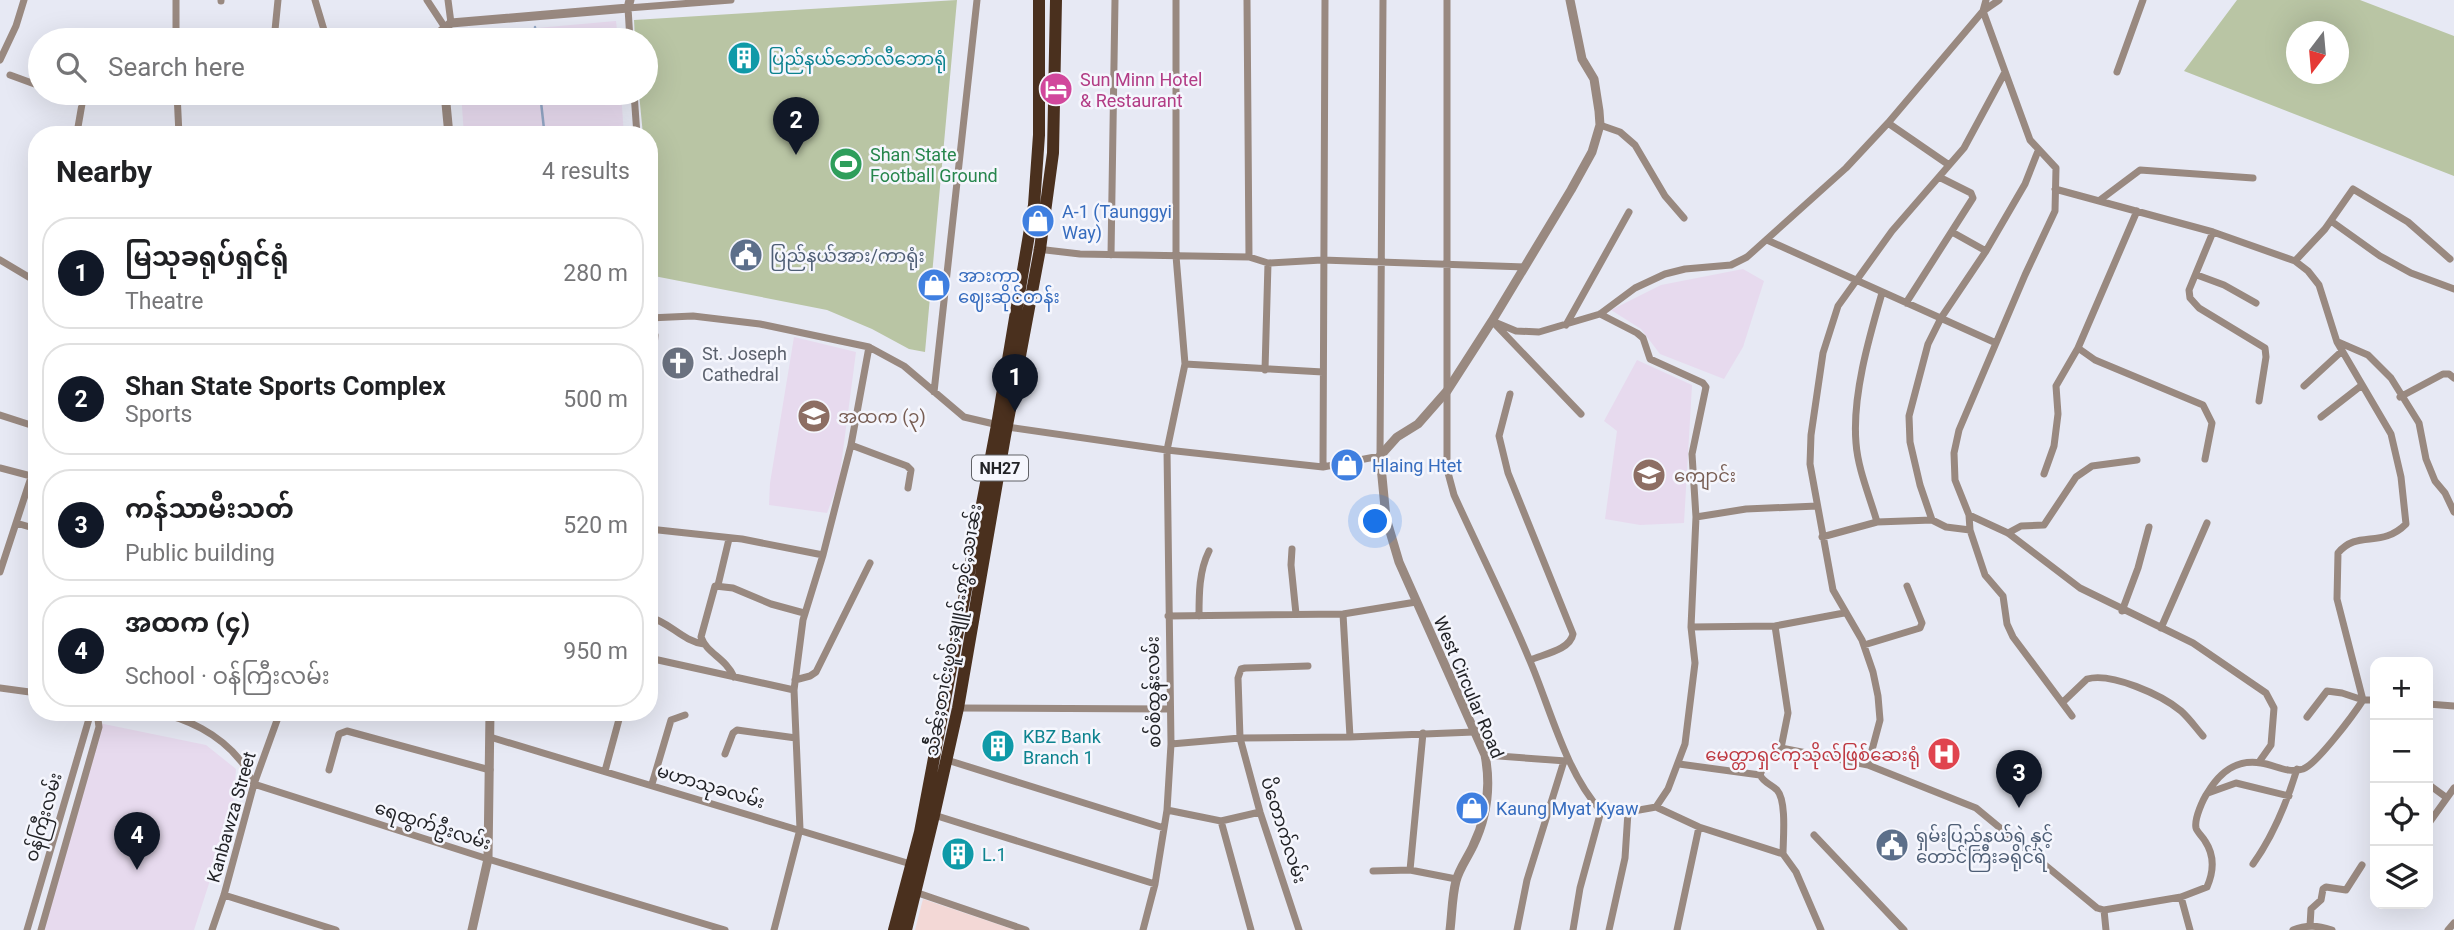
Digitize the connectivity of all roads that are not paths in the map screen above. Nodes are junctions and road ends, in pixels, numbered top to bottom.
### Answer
1 (24, 0) edge
2 (176, 0) edge
3 (278, 0) edge
4 (315, 0) edge
5 (427, 0) edge
6 (448, 0) edge
7 (731, 0) edge
8 (977, 0) edge
9 (1039, 0) edge
10 (1056, 0) edge
11 (1115, 0) edge
12 (1176, 0) edge
13 (1247, 0) edge
14 (1325, 0) edge
15 (1384, 0) edge
16 (1447, 0) edge
17 (1570, 0) edge
18 (1986, 0) edge
19 (1999, 0) edge
20 (2143, 0) edge
21 (629, 4) edge
22 (1983, 11) junction
23 (176, 28) edge
24 (275, 28) edge
25 (323, 28) edge
26 (442, 28) edge
27 (444, 28) edge
28 (465, 28) edge
29 (630, 28) edge
30 (0, 60) edge
31 (2117, 72) dead end
32 (2004, 74) junction
33 (10, 75) dead end
34 (28, 82) edge
35 (82, 105) edge
36 (178, 105) edge
37 (446, 105) edge
38 (635, 105) edge
39 (1888, 124) junction
40 (1600, 125) junction
41 (78, 126) edge
42 (179, 126) edge
43 (448, 126) edge
44 (636, 126) edge
45 (2038, 151) junction
46 (1949, 165) junction
47 (1939, 177) junction
48 (2253, 178) dead end
49 (2055, 188) junction
50 (2100, 200) junction
51 (2137, 211) junction
52 (1629, 212) dead end
53 (1684, 218) dead end
54 (2331, 221) junction
55 (1952, 232) junction
56 (2213, 232) junction
57 (1767, 240) junction
58 (1027, 248) junction
59 (1041, 249) junction
60 (1986, 251) junction
61 (1111, 254) junction
62 (1176, 256) junction
63 (1249, 257) junction
64 (2450, 258) dead end
65 (0, 260) edge
66 (1322, 260) junction
67 (2295, 261) junction
68 (1268, 263) junction
69 (1381, 263) junction
70 (1447, 265) junction
71 (1525, 267) junction
72 (2197, 275) junction
73 (28, 277) edge
74 (1857, 280) junction
75 (2454, 289) edge
76 (1882, 293) junction
77 (1906, 303) junction
78 (2256, 303) dead end
79 (1600, 314) junction
80 (658, 317) edge
81 (1941, 318) junction
82 (1492, 321) junction
83 (1565, 325) junction
84 (2337, 342) junction
85 (1996, 343) junction
86 (869, 347) junction
87 (2078, 348) junction
88 (2342, 351) junction
89 (1185, 364) junction
90 (1265, 370) junction
91 (1323, 372) junction
92 (2454, 378) edge
93 (2362, 385) junction
94 (2304, 386) dead end
95 (1447, 391) junction
96 (934, 392) junction
97 (1510, 394) dead end
98 (2400, 397) junction
99 (2259, 401) dead end
100 (1581, 414) dead end
101 (0, 415) edge
102 (2321, 417) dead end
103 (28, 424) edge
104 (1002, 426) junction
105 (851, 445) junction
106 (1167, 450) junction
107 (1380, 456) junction
108 (2205, 459) dead end
109 (2137, 460) dead end
110 (1323, 467) junction
111 (0, 468) edge
112 (2044, 474) dead end
113 (28, 475) edge
114 (28, 485) edge
115 (908, 488) dead end
116 (1816, 506) junction
117 (2454, 512) edge
118 (1969, 515) junction
119 (1696, 517) junction
120 (1932, 520) junction
121 (1877, 522) junction
122 (16, 523) junction
123 (2207, 523) dead end
124 (28, 526) edge
125 (2149, 527) dead end
126 (658, 530) edge
127 (1970, 530) junction
128 (2008, 533) junction
129 (1822, 537) junction
130 (729, 539) junction
131 (1292, 549) dead end
132 (1209, 551) dead end
133 (822, 555) junction
134 (870, 563) dead end
135 (0, 572) edge
136 (718, 585) junction
137 (1907, 586) dead end
138 (1416, 602) junction
139 (2122, 611) junction
140 (1844, 613) junction
141 (804, 614) junction
142 (1296, 614) junction
143 (1343, 614) junction
144 (1167, 616) junction
145 (1199, 616) junction
146 (658, 621) edge
147 (1692, 626) junction
148 (1775, 626) junction
149 (2161, 628) junction
150 (704, 644) junction
151 (1864, 645) junction
152 (658, 660) edge
153 (1530, 660) junction
154 (1308, 666) dead end
155 (734, 677) junction
156 (796, 680) junction
157 (0, 688) edge
158 (794, 690) junction
159 (28, 692) edge
160 (2363, 700) junction
161 (2370, 700) edge
162 (2063, 702) junction
163 (2433, 704) edge
164 (2454, 706) edge
165 (958, 708) junction
166 (1170, 709) junction
167 (685, 715) dead end
168 (2072, 716) dead end
169 (2307, 717) dead end
170 (88, 721) edge
171 (98, 721) edge
172 (189, 721) edge
173 (277, 721) edge
174 (490, 721) edge
175 (619, 721) edge
176 (1474, 732) junction
177 (1423, 733) junction
178 (2203, 736) dead end
179 (490, 737) junction
180 (1350, 737) junction
181 (796, 738) junction
182 (1240, 738) junction
183 (1171, 744) junction
184 (1781, 748) junction
185 (725, 754) dead end
186 (1485, 755) junction
187 (947, 760) junction
188 (1567, 761) junction
189 (2259, 762) junction
190 (1679, 764) junction
191 (1868, 765) junction
192 (489, 769) junction
193 (2297, 769) junction
194 (329, 770) dead end
195 (605, 771) junction
196 (1760, 775) junction
197 (254, 783) junction
198 (652, 784) junction
199 (2433, 788) edge
200 (2454, 788) edge
201 (2207, 793) junction
202 (2289, 796) junction
203 (2447, 798) junction
204 (1656, 807) junction
205 (1167, 810) junction
206 (1601, 810) junction
207 (1260, 812) junction
208 (1628, 812) junction
209 (934, 815) junction
210 (2433, 817) edge
211 (1221, 821) junction
212 (1699, 827) junction
213 (1164, 828) junction
214 (800, 829) junction
215 (1814, 835) dead end
216 (1783, 854) junction
217 (488, 859) junction
218 (2253, 864) dead end
219 (2361, 865) dead end
220 (916, 866) junction
221 (1410, 870) junction
222 (1373, 871) dead end
223 (1456, 879) junction
224 (1155, 884) junction
225 (915, 892) junction
226 (224, 895) junction
227 (2181, 897) junction
228 (2104, 909) junction
229 (2454, 923) edge
230 (2311, 926) junction
231 (1819, 929) edge
232 (27, 930) edge
233 (41, 930) edge
234 (212, 930) edge
235 (336, 930) edge
236 (472, 930) edge
237 (725, 930) edge
238 (774, 930) edge
239 (894, 930) edge
240 (906, 930) edge
241 (1026, 930) edge
242 (1143, 930) edge
243 (1251, 930) edge
244 (1299, 930) edge
245 (1450, 930) edge
246 (1517, 930) edge
247 (1573, 930) edge
248 (1609, 930) edge
249 (1677, 930) edge
250 (1904, 930) edge
251 (2106, 930) edge
252 (2190, 930) edge
253 (2293, 930) edge
254 (2332, 930) edge
255 (2448, 930) edge

1 - 30 street
2 - 23 street
3 - 24 street
4 - 25 street
5 - 26 street
6 - 27 street
7 - 21 street
8 - 96 street
9 - 58 highway, သဵႅၼ်ႈတၢင်းပူဝ်ႇၶျူၵ်ႉဢွင်ႇသၢၼ်း / NH27
10 - 59 highway, သဵႅၼ်ႈတၢင်းပူဝ်ႇၶျူၵ်ႉဢွင်ႇသၢၼ်း / NH27
11 - 61 street
12 - 62 street, စဝ်စံထွန်းလမ်း
13 - 63 street
14 - 66 street
15 - 69 street
16 - 70 street
17 - 40 street
18 - 22 street
19 - 22 street
20 - 31 street
21 - 28 street
21 - 29 street
22 - 32 street
22 - 39 street
32 - 45 street
32 - 46 street
33 - 34 street
35 - 41 street
36 - 42 street
37 - 43 street
38 - 44 street
39 - 46 street
39 - 57 street
40 - 53 street
40 - 71 street
45 - 49 street
45 - 60 street
46 - 47 street
47 - 55 street
47 - 74 street
48 - 50 street
49 - 50 street
49 - 85 street
50 - 51 street
51 - 56 street
51 - 87 street
52 - 83 street
54 - 64 street
54 - 67 street
54 - 75 street
55 - 60 street
55 - 77 street
56 - 67 street
56 - 72 street
57 - 74 street
57 - 79 street
58 - 59 street
58 - 104 highway, သဵႅၼ်ႈတၢင်းပူဝ်ႇၶျူၵ်ႉဢွင်ႇသၢၼ်း / NH27
59 - 61 street
59 - 104 highway, သဵႅၼ်ႈတၢင်းပူဝ်ႇၶျူၵ်ႉဢွင်ႇသၢၼ်း / NH27
60 - 81 street
61 - 62 street
62 - 63 street
62 - 89 street, စဝ်စံထွန်းလမ်း
63 - 68 street
65 - 73 street
66 - 68 street
66 - 69 street
66 - 91 street
67 - 84 street
68 - 90 street
69 - 70 street
69 - 107 street
70 - 71 street
70 - 95 street
71 - 82 street
72 - 78 street
72 - 99 street
74 - 76 street
74 - 116 street
76 - 77 street
76 - 121 street
77 - 81 street
79 - 83 street
79 - 119 street
80 - 86 street
81 - 85 street
81 - 120 street
82 - 83 street
82 - 95 street
82 - 100 street
84 - 88 street
84 - 98 street
85 - 118 street
86 - 96 street
86 - 105 street
87 - 108 street
87 - 112 street
88 - 93 street
88 - 94 street
89 - 90 street
89 - 106 street, စဝ်စံထွန်းလမ်း
90 - 91 street
91 - 110 street
92 - 98 street
93 - 102 street
93 - 160 street
95 - 107 street
95 - 153 street
96 - 104 street
97 - 153 street
98 - 117 street
101 - 103 street
104 - 106 street
104 - 165 highway, သဵႅၼ်ႈတၢင်းပူဝ်ႇၶျူၵ်ႉဢွင်ႇသၢၼ်း / NH27
104 - 220 highway, သဵႅၼ်ႈတၢင်းပူဝ်ႇၶျူၵ်ႉဢွင်ႇသၢၼ်း / NH27
105 - 115 street
105 - 133 street
106 - 110 street
106 - 144 street, စဝ်စံထွန်းလမ်း
107 - 110 street
107 - 138 street, West Circular Road
109 - 128 street
111 - 113 street
114 - 122 street
116 - 119 street
116 - 129 street
118 - 127 street
118 - 128 street
119 - 147 street
120 - 121 street
120 - 127 street
121 - 129 street
122 - 124 street
122 - 135 street
123 - 149 street
125 - 139 street
126 - 130 street
127 - 162 street
128 - 139 street
129 - 140 street
130 - 133 street
130 - 136 street
131 - 142 street
132 - 145 street
133 - 141 street
134 - 156 street
136 - 141 street
136 - 150 street
137 - 151 street
138 - 143 street
138 - 176 street, West Circular Road
139 - 149 street
140 - 148 street
140 - 151 street
141 - 156 street
142 - 143 street
142 - 145 street
143 - 180 street
144 - 145 street
144 - 166 street, စဝ်စံထွန်းလမ်း
146 - 150 street
147 - 148 street
147 - 190 street
148 - 184 street
149 - 189 street
150 - 155 street
151 - 191 street
152 - 155 street
153 - 188 street
154 - 182 street, ပိတောက်လမ်း
155 - 158 street
156 - 158 street
157 - 159 street
158 - 181 street
160 - 161 street
160 - 169 street
160 - 193 street
162 - 168 street
162 - 178 street
163 - 164 street
165 - 166 street
165 - 187 highway, သဵႅၼ်ႈတၢင်းပူဝ်ႇၶျူၵ်ႉဢွင်ႇသၢၼ်း / NH27
166 - 183 street, စဝ်စံထွန်းလမ်း
167 - 198 street
170 - 232 street, ဝန်ကြီးလမ်း
171 - 233 street, ဝန်ကြီးလမ်း
172 - 197 street
173 - 197 street, Kanbawza Street
174 - 179 street
175 - 195 street
176 - 177 street
176 - 186 street, West Circular Road
177 - 180 street
177 - 221 street
179 - 192 street
179 - 195 street, မဟာသုခလမ်း
180 - 182 street
181 - 185 street
181 - 214 street
182 - 183 street
182 - 207 street, ပိတောက်လမ်း
183 - 205 street, စဝ်စံထွန်းလမ်း
184 - 191 street
184 - 196 street
186 - 188 street
186 - 223 street, West Circular Road
187 - 209 highway, သဵႅၼ်ႈတၢင်းပူဝ်ႇၶျူၵ်ႉဢွင်ႇသၢၼ်း / NH27
187 - 213 street
188 - 206 street
188 - 246 street
189 - 193 street
189 - 201 street
190 - 196 street
190 - 204 street
191 - 228 street
192 - 194 street
192 - 217 street
193 - 202 street
195 - 198 street, မဟာသုခလမ်း
196 - 216 street
197 - 217 street, ရေထွက်ဦးလမ်း
197 - 226 street, Kanbawza Street
198 - 214 street, မဟာသုခလမ်း
199 - 203 street
200 - 203 street
201 - 202 street
201 - 227 street
202 - 218 street
203 - 210 street
204 - 208 street
204 - 212 street
205 - 211 street
205 - 213 street, စဝ်စံထွန်းလမ်း
206 - 208 street
206 - 247 street
207 - 211 street
207 - 244 street, ပိတောက်လမ်း
208 - 248 street
209 - 220 highway, သဵႅၼ်ႈတၢင်းပူဝ်ႇၶျူၵ်ႉဢွင်ႇသၢၼ်း / NH27
209 - 224 street
211 - 243 street
212 - 216 street
212 - 249 street
213 - 224 street, စဝ်စံထွန်းလမ်း
214 - 220 street, မဟာသုခလမ်း
214 - 238 street
215 - 250 street
216 - 231 street
217 - 236 street
217 - 237 street, ရေထွက်ဦးလမ်း
219 - 230 street
220 - 225 highway, သဵႅၼ်ႈတၢင်းပူဝ်ႇၶျူၵ်ႉဢွင်ႇသၢၼ်း / NH27
220 - 239 highway, သဵႅၼ်ႈတၢင်းပူဝ်ႇၶျူၵ်ႉဢွင်ႇသၢၼ်း / NH27
221 - 222 street
221 - 223 street
223 - 245 street, West Circular Road
224 - 242 street, စဝ်စံထွန်းလမ်း
225 - 240 highway, သဵႅၼ်ႈတၢင်းပူဝ်ႇၶျူၵ်ႉဢွင်ႇသၢၼ်း / NH27
225 - 241 street
226 - 234 street, Kanbawza Street
226 - 235 street
227 - 228 street
227 - 252 street
228 - 251 street
229 - 255 street
230 - 253 street
230 - 254 street

